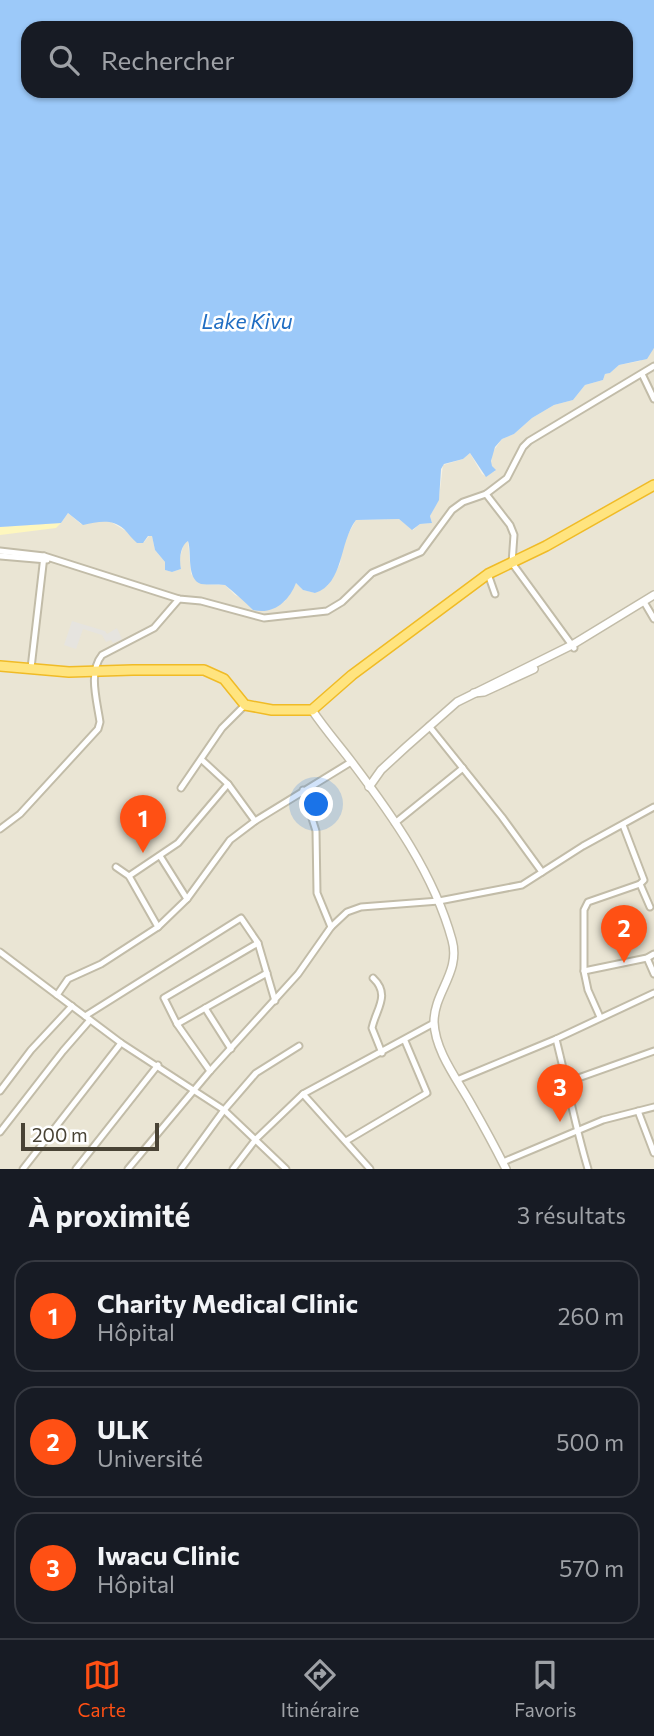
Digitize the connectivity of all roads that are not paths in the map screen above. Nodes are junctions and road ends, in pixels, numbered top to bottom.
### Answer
1 (654, 366) edge
2 (642, 374) junction
3 (654, 399) edge
4 (654, 485) edge
5 (486, 494) junction
6 (0, 553) edge
7 (46, 558) junction
8 (512, 563) junction
9 (488, 574) junction
10 (495, 594) dead end
11 (654, 598) edge
12 (179, 599) junction
13 (645, 603) junction
14 (654, 619) edge
15 (573, 647) junction
16 (0, 666) edge
17 (31, 668) junction
18 (94, 672) junction
19 (245, 705) junction
20 (312, 710) junction
21 (429, 726) junction
22 (202, 761) junction
23 (351, 762) junction
24 (463, 768) junction
25 (382, 770) junction
26 (361, 775) junction
27 (228, 784) junction
28 (369, 787) junction
29 (181, 788) dead end
30 (303, 790) junction
31 (654, 807) edge
32 (255, 821) junction
33 (395, 823) junction
34 (623, 825) junction
35 (0, 829) edge
36 (160, 856) junction
37 (116, 867) dead end
38 (542, 872) junction
39 (129, 876) junction
40 (640, 884) junction
41 (187, 899) junction
42 (439, 901) junction
43 (650, 907) dead end
44 (158, 927) junction
45 (331, 927) junction
46 (258, 943) junction
47 (0, 952) edge
48 (654, 954) edge
49 (647, 958) junction
50 (584, 971) junction
51 (267, 973) junction
52 (654, 974) edge
53 (373, 978) dead end
54 (654, 993) edge
55 (57, 995) junction
56 (275, 1001) junction
57 (72, 1006) junction
58 (205, 1008) junction
59 (600, 1017) junction
60 (87, 1018) junction
61 (434, 1023) junction
62 (177, 1024) junction
63 (556, 1039) junction
64 (405, 1041) junction
65 (121, 1042) junction
66 (299, 1046) dead end
67 (231, 1049) junction
68 (654, 1051) edge
69 (382, 1053) junction
70 (158, 1065) junction
71 (209, 1071) junction
72 (457, 1080) junction
73 (567, 1082) junction
74 (194, 1089) junction
75 (0, 1091) edge
76 (303, 1094) junction
77 (654, 1107) edge
78 (224, 1110) junction
79 (638, 1111) junction
80 (576, 1131) junction
81 (0, 1132) edge
82 (256, 1139) junction
83 (346, 1141) junction
84 (654, 1153) edge
85 (505, 1165) edge
86 (23, 1169) edge
87 (76, 1169) edge
88 (128, 1169) edge
89 (181, 1169) edge
90 (233, 1169) edge
91 (286, 1169) edge
92 (370, 1169) edge
93 (588, 1169) edge

1 - 2 street
2 - 3 street
2 - 5 street
4 - 8 highway
5 - 8 street
5 - 12 street
6 - 7 street
7 - 12 street
7 - 17 street
8 - 9 highway
8 - 15 street
9 - 10 street
9 - 20 highway
11 - 13 street
12 - 18 street
13 - 14 street
13 - 15 street
15 - 21 street
16 - 17 highway
17 - 18 highway
18 - 19 highway
18 - 35 street
19 - 20 highway
19 - 22 street
20 - 23 street
21 - 24 street
21 - 25 street
22 - 27 street
22 - 29 street
23 - 26 street
23 - 30 street
24 - 33 street
24 - 38 street
25 - 26 street
25 - 28 street
26 - 28 street
27 - 32 street
27 - 36 street
28 - 33 street
30 - 32 street
30 - 45 street
31 - 34 street
32 - 41 street
33 - 42 street
34 - 38 street
34 - 40 street
36 - 39 street
36 - 41 street
37 - 39 street
38 - 42 street
39 - 44 street
40 - 43 street
40 - 50 street
41 - 44 street
42 - 45 street
42 - 61 street
44 - 55 street
45 - 56 street
46 - 51 street
46 - 60 street
46 - 62 street
47 - 55 street
48 - 49 street
49 - 50 street
49 - 52 street
50 - 59 street
51 - 56 street
51 - 58 street
53 - 69 street
54 - 59 street
55 - 57 street
56 - 67 street
57 - 60 street
57 - 75 street
58 - 62 street
58 - 67 street
59 - 63 street
60 - 65 street
60 - 81 street
61 - 64 street
61 - 72 street
62 - 71 street
63 - 72 street
63 - 73 street
64 - 69 street
64 - 83 street
65 - 70 street
65 - 86 street
66 - 78 street
67 - 71 street
68 - 73 street
69 - 76 street
70 - 74 street
70 - 87 street
71 - 74 street
72 - 85 street
73 - 80 street
74 - 78 street
74 - 88 street
76 - 82 street
76 - 83 street
77 - 79 street
78 - 82 street
78 - 89 street
79 - 80 street
79 - 84 street
80 - 85 street
80 - 93 street
82 - 90 street
82 - 91 street
83 - 92 street

